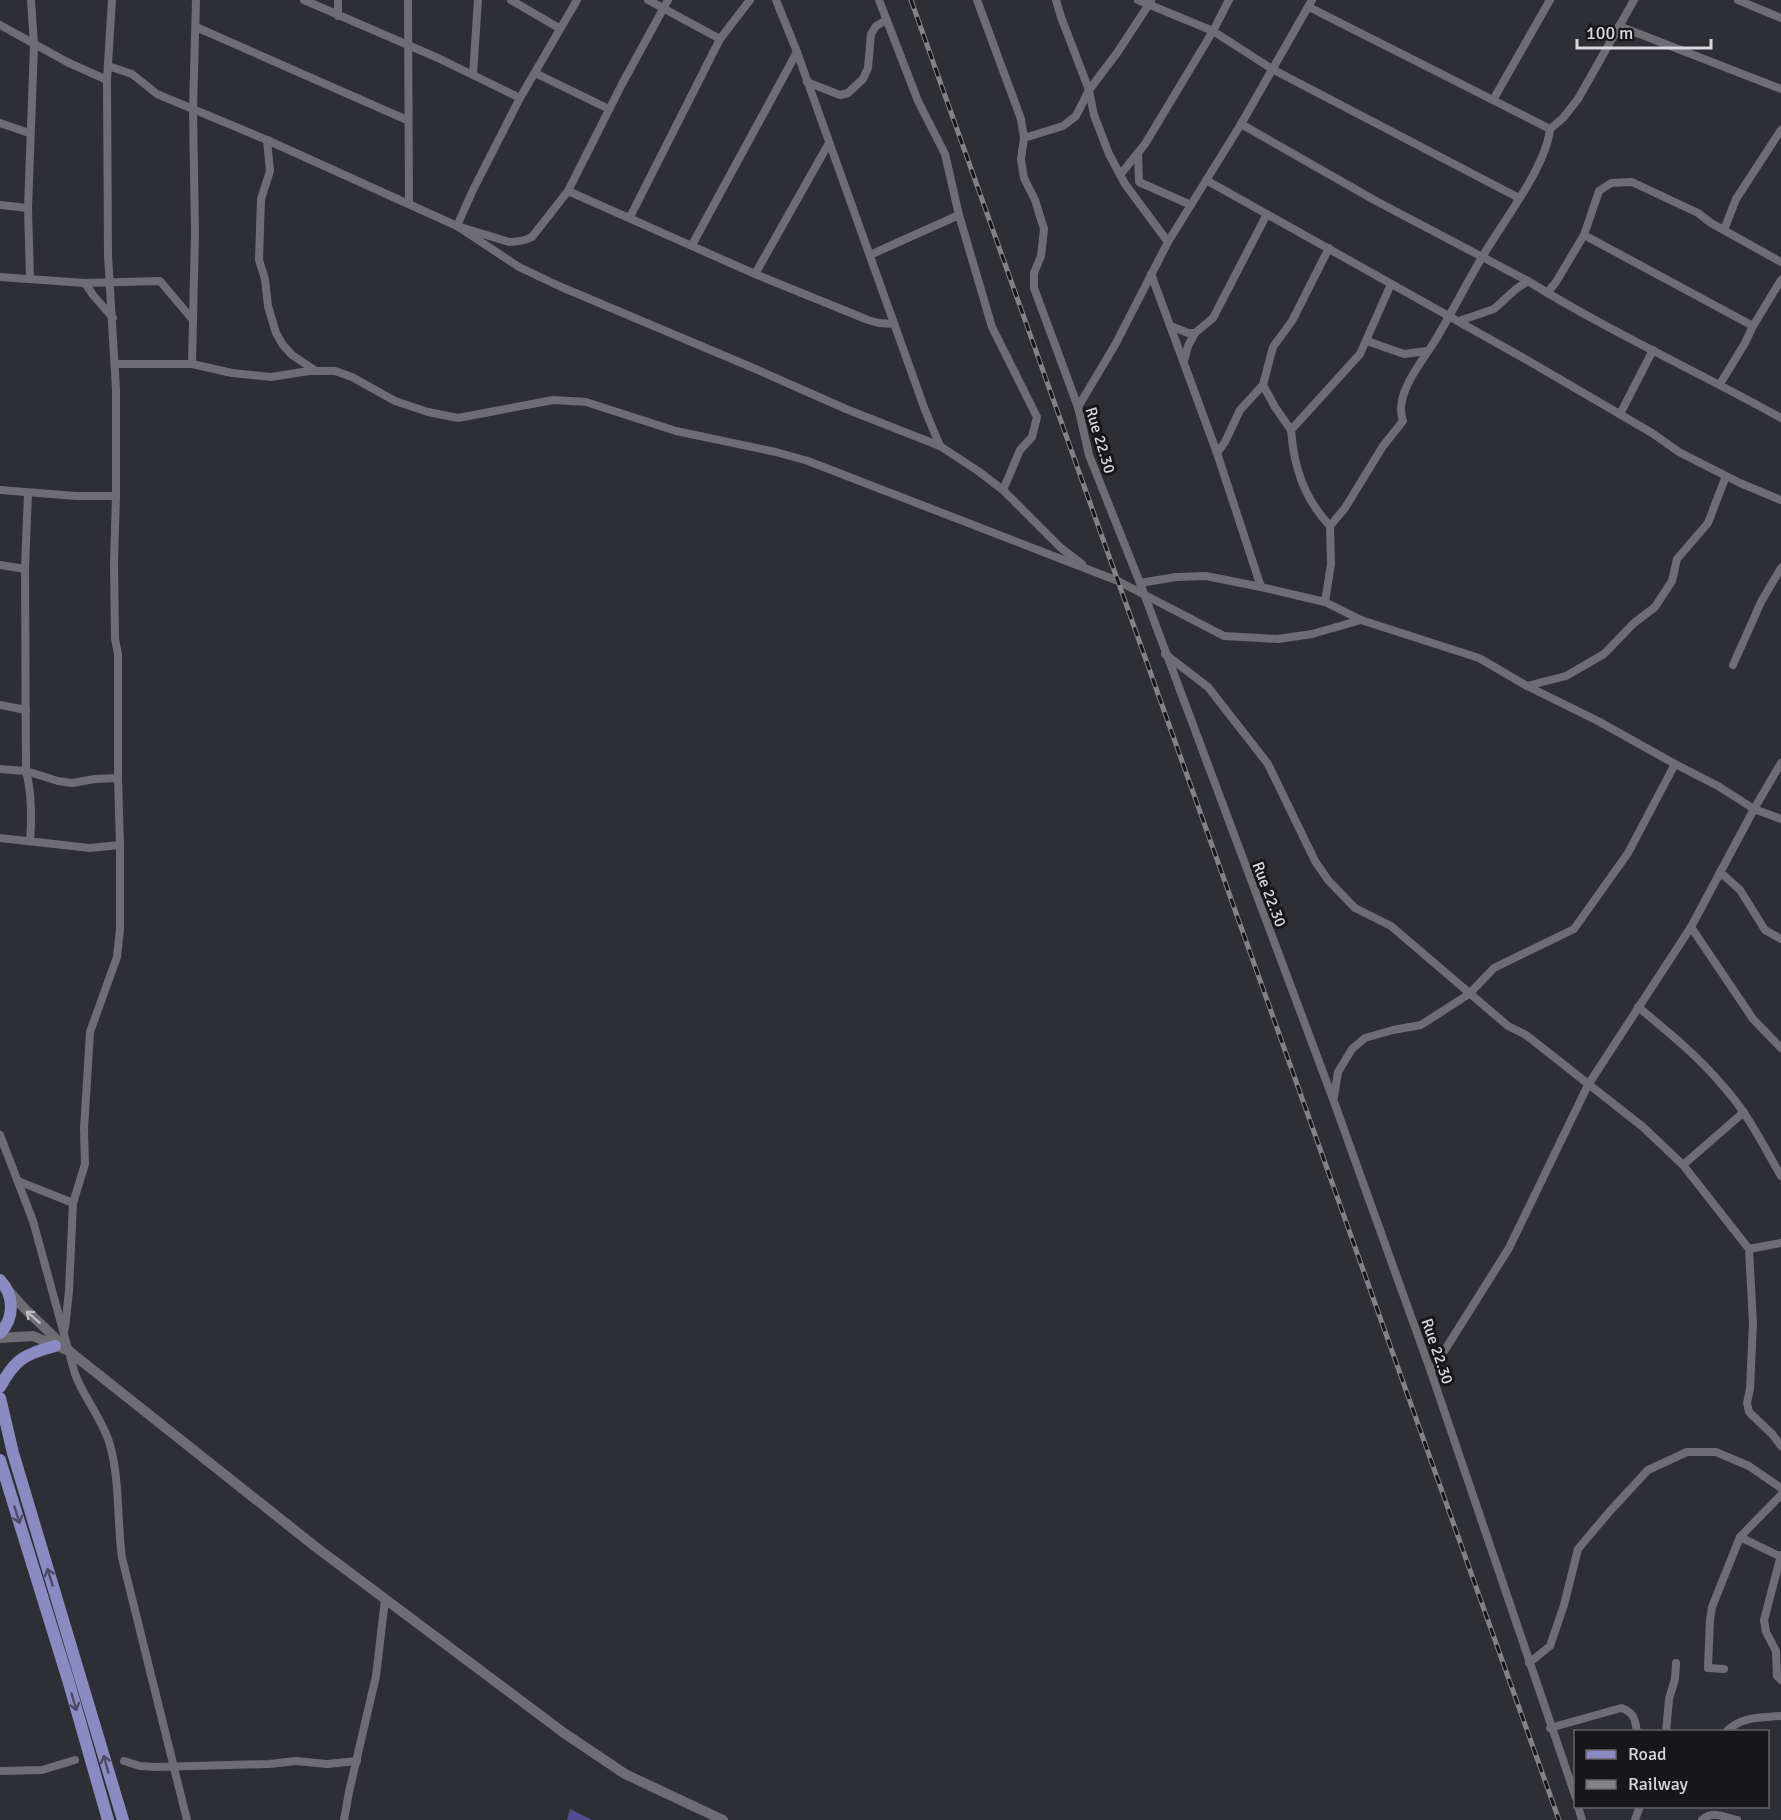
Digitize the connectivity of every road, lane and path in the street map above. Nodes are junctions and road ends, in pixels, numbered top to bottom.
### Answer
1 (31, 0) edge
2 (112, 0) edge
3 (196, 0) edge
4 (304, 0) edge
5 (338, 0) edge
6 (408, 0) edge
7 (478, 0) edge
8 (511, 0) edge
9 (576, 0) edge
10 (648, 0) edge
11 (668, 0) edge
12 (750, 0) edge
13 (776, 0) edge
14 (879, 0) edge
15 (977, 0) edge
16 (1056, 0) edge
17 (1138, 0) edge
18 (1229, 0) edge
19 (1550, 0) edge
20 (1634, 0) edge
21 (1738, 0) edge
22 (1150, 2) edge
23 (1311, 3) edge
24 (663, 8) junction
25 (339, 16) junction
26 (1781, 18) edge
27 (885, 21) junction
28 (0, 25) edge
29 (1619, 26) junction
30 (196, 27) junction
31 (559, 28) junction
32 (1213, 31) junction
33 (720, 39) junction
34 (407, 44) junction
35 (34, 45) junction
36 (797, 52) junction
37 (108, 66) junction
38 (1272, 69) junction
39 (535, 72) junction
40 (473, 74) junction
41 (107, 80) junction
42 (807, 82) junction
43 (1781, 89) edge
44 (1089, 90) junction
45 (520, 98) junction
46 (1493, 100) junction
47 (193, 109) junction
48 (609, 109) junction
49 (407, 120) junction
50 (0, 123) edge
51 (1241, 124) junction
52 (1550, 129) junction
53 (1781, 130) edge
54 (29, 133) junction
55 (1024, 138) junction
56 (267, 140) junction
57 (829, 143) junction
58 (1138, 153) junction
59 (1120, 175) junction
60 (1206, 180) junction
61 (568, 190) junction
62 (1519, 198) junction
63 (409, 204) junction
64 (0, 205) edge
65 (1191, 205) junction
66 (28, 208) junction
67 (1267, 214) junction
68 (959, 215) junction
69 (630, 217) junction
70 (457, 226) junction
71 (1724, 230) junction
72 (1584, 235) junction
73 (1168, 242) junction
74 (692, 245) junction
75 (1329, 248) junction
76 (870, 255) junction
77 (1483, 256) junction
78 (1781, 262) edge
79 (755, 274) junction
80 (1151, 274) junction
81 (0, 277) edge
82 (30, 278) junction
83 (1781, 280) edge
84 (1528, 281) junction
85 (85, 283) junction
86 (111, 283) junction
87 (1391, 284) junction
88 (1547, 293) junction
89 (1449, 316) junction
90 (113, 318) junction
91 (193, 320) junction
92 (1459, 321) junction
93 (894, 324) junction
94 (1171, 326) junction
95 (1753, 326) junction
96 (1195, 333) junction
97 (1367, 341) junction
98 (1653, 350) junction
99 (1427, 351) junction
100 (1184, 361) junction
101 (115, 364) junction
102 (192, 364) junction
103 (316, 371) junction
104 (1720, 384) junction
105 (1263, 385) junction
106 (1078, 407) junction
107 (1620, 414) junction
108 (1781, 418) edge
109 (1291, 430) junction
110 (940, 446) junction
111 (1217, 453) junction
112 (1726, 476) junction
113 (0, 490) edge
114 (1003, 490) junction
115 (28, 493) junction
116 (116, 496) junction
117 (1781, 500) edge
118 (1330, 526) junction
119 (0, 565) edge
120 (1781, 568) edge
121 (25, 569) junction
122 (1088, 569) junction
123 (1140, 583) junction
124 (1261, 587) junction
125 (1144, 595) junction
126 (1325, 602) junction
127 (1361, 620) junction
128 (1165, 654) junction
129 (1732, 665) dead end
130 (1527, 686) junction
131 (0, 705) edge
132 (26, 710) junction
133 (1781, 763) edge
134 (1675, 764) junction
135 (0, 769) edge
136 (26, 771) junction
137 (118, 778) junction
138 (1754, 809) junction
139 (1781, 819) edge
140 (0, 838) edge
141 (30, 841) junction
142 (120, 845) junction
143 (1720, 872) junction
144 (1691, 927) junction
145 (1781, 939) edge
146 (1469, 994) junction
147 (1638, 1006) junction
148 (1781, 1048) edge
149 (1588, 1085) junction
150 (1334, 1100) junction
151 (1744, 1112) junction
152 (0, 1135) edge
153 (1683, 1165) junction
154 (1781, 1176) edge
155 (18, 1180) junction
156 (73, 1203) junction
157 (1781, 1243) edge
158 (1749, 1249) junction
159 (3, 1284) edge
160 (64, 1331) junction
161 (0, 1333) edge
162 (0, 1338) edge
163 (55, 1346) junction
164 (69, 1351) junction
165 (1431, 1372) junction
166 (0, 1386) edge
167 (0, 1398) edge
168 (1781, 1446) edge
169 (0, 1460) edge
170 (1781, 1488) edge
171 (1781, 1495) edge
172 (1740, 1537) junction
173 (1781, 1556) edge
174 (385, 1600) junction
175 (1676, 1662) dead end
176 (1529, 1663) junction
177 (1724, 1670) dead end
178 (1781, 1680) edge
179 (1781, 1716) edge
180 (1550, 1728) junction
181 (1638, 1730) edge
182 (1666, 1730) edge
183 (1727, 1730) edge
184 (75, 1760) dead end
185 (123, 1761) dead end
186 (357, 1761) junction
187 (174, 1766) junction
188 (0, 1771) edge
189 (1574, 1793) edge
190 (108, 1820) edge
191 (123, 1820) edge
192 (187, 1820) edge
193 (344, 1820) edge
194 (723, 1820) edge
195 (1702, 1820) edge
196 (1737, 1820) edge

1 - 35 street
2 - 37 street
3 - 30 street
4 - 25 street
5 - 25 street
6 - 34 street
7 - 40 street
8 - 31 street
9 - 31 street
10 - 24 street
11 - 24 street
12 - 33 street
13 - 36 street
14 - 27 street
15 - 55 street, Rue 22.30
16 - 44 street
17 - 22 street
18 - 32 street
19 - 46 street
20 - 29 street
21 - 26 street
22 - 32 street
22 - 44 street
23 - 38 street
23 - 46 street
24 - 33 street
24 - 48 street
25 - 34 street
27 - 42 street
27 - 68 street
28 - 35 street
29 - 43 street
29 - 52 street
30 - 47 street
30 - 49 street
31 - 39 street
32 - 38 street
32 - 58 street
33 - 69 street
34 - 40 street
34 - 49 street
35 - 41 street
35 - 54 street
36 - 42 street
36 - 74 street
37 - 41 street
37 - 47 street
38 - 51 street
38 - 62 street
39 - 45 street
39 - 48 street
40 - 45 street
41 - 86 street
42 - 57 street
44 - 55 street
44 - 59 street
45 - 70 street
46 - 52 street
47 - 56 street
47 - 91 street
48 - 61 street
49 - 63 street
50 - 54 street
51 - 60 street
51 - 77 street
52 - 62 street
53 - 71 street
54 - 66 street
55 - 106 street, Rue 22.30
56 - 63 street
56 - 103 street
57 - 76 street
57 - 79 street
58 - 59 street
58 - 65 street
59 - 73 street
60 - 65 street
60 - 67 street
61 - 69 street
61 - 70 street
62 - 77 street
63 - 70 street
64 - 66 street
65 - 73 street
66 - 82 street
67 - 75 street
67 - 96 street
68 - 76 street
68 - 114 street
69 - 74 street
70 - 110 street
71 - 72 street
71 - 78 street
72 - 88 street
72 - 95 street
73 - 80 street
74 - 79 street
75 - 87 street
75 - 105 street
76 - 93 street
77 - 84 street
77 - 89 street
79 - 93 street
80 - 94 street
80 - 106 street
81 - 82 street
82 - 85 street
83 - 95 street
84 - 88 street
84 - 92 street
85 - 86 street
85 - 90 street
86 - 90 street
86 - 91 street
87 - 89 street
87 - 97 street
88 - 98 street
89 - 92 street
89 - 99 street
90 - 101 street
91 - 102 street
92 - 107 street
93 - 110 street
94 - 96 street
94 - 100 street
95 - 104 street
96 - 100 street
97 - 99 street
97 - 109 street
98 - 104 street
98 - 107 street
99 - 118 street
100 - 111 street
101 - 102 street
101 - 116 street
102 - 103 street
103 - 122 street
104 - 108 street
105 - 109 street
105 - 111 street
106 - 123 street, Rue 22.30
107 - 112 street
109 - 118 street
110 - 114 street
111 - 124 street
112 - 117 street
112 - 130 street
113 - 115 street
114 - 122 street
115 - 116 street
115 - 121 street
116 - 137 street
118 - 126 street
119 - 121 street
120 - 129 street
121 - 132 street
122 - 125 street
123 - 124 street
123 - 125 street, Rue 22.30
124 - 126 street
125 - 127 street
125 - 128 street, Rue 22.30
126 - 127 street
127 - 130 street
128 - 146 street
128 - 150 street, Rue 22.30
130 - 134 street
131 - 132 street
132 - 136 street
133 - 138 street
134 - 138 street
134 - 146 street
135 - 136 street
136 - 137 street
136 - 141 street
137 - 142 street
138 - 139 street
138 - 143 street
140 - 141 street
141 - 142 street
142 - 156 street
143 - 144 street
143 - 145 street
144 - 147 street
144 - 148 street
146 - 149 street
146 - 150 street
147 - 149 street
147 - 151 street
149 - 153 street
149 - 165 street
150 - 165 street, Rue 22.30
151 - 153 street
151 - 154 street
152 - 155 street
153 - 158 street
155 - 156 street
155 - 160 street
156 - 160 street
157 - 158 street
158 - 168 street
159 - 161 main road
164 -> 159 street
160 - 164 street
162 - 163 street
163 - 164 street
163 - 166 main road
164 - 174 street
164 - 187 street
165 - 176 street, Rue 22.30
191 -> 167 main road
169 -> 190 main road
170 - 176 street
171 - 172 street
172 - 173 street
172 - 177 street
173 - 178 street
174 - 186 street
174 - 194 street
175 - 182 street
176 - 180 street, Rue 22.30
179 - 183 street
180 - 181 street
180 - 189 street, Rue 22.30
184 - 188 street
185 - 187 street
186 - 187 street
186 - 193 street
187 - 192 street
195 - 196 street

